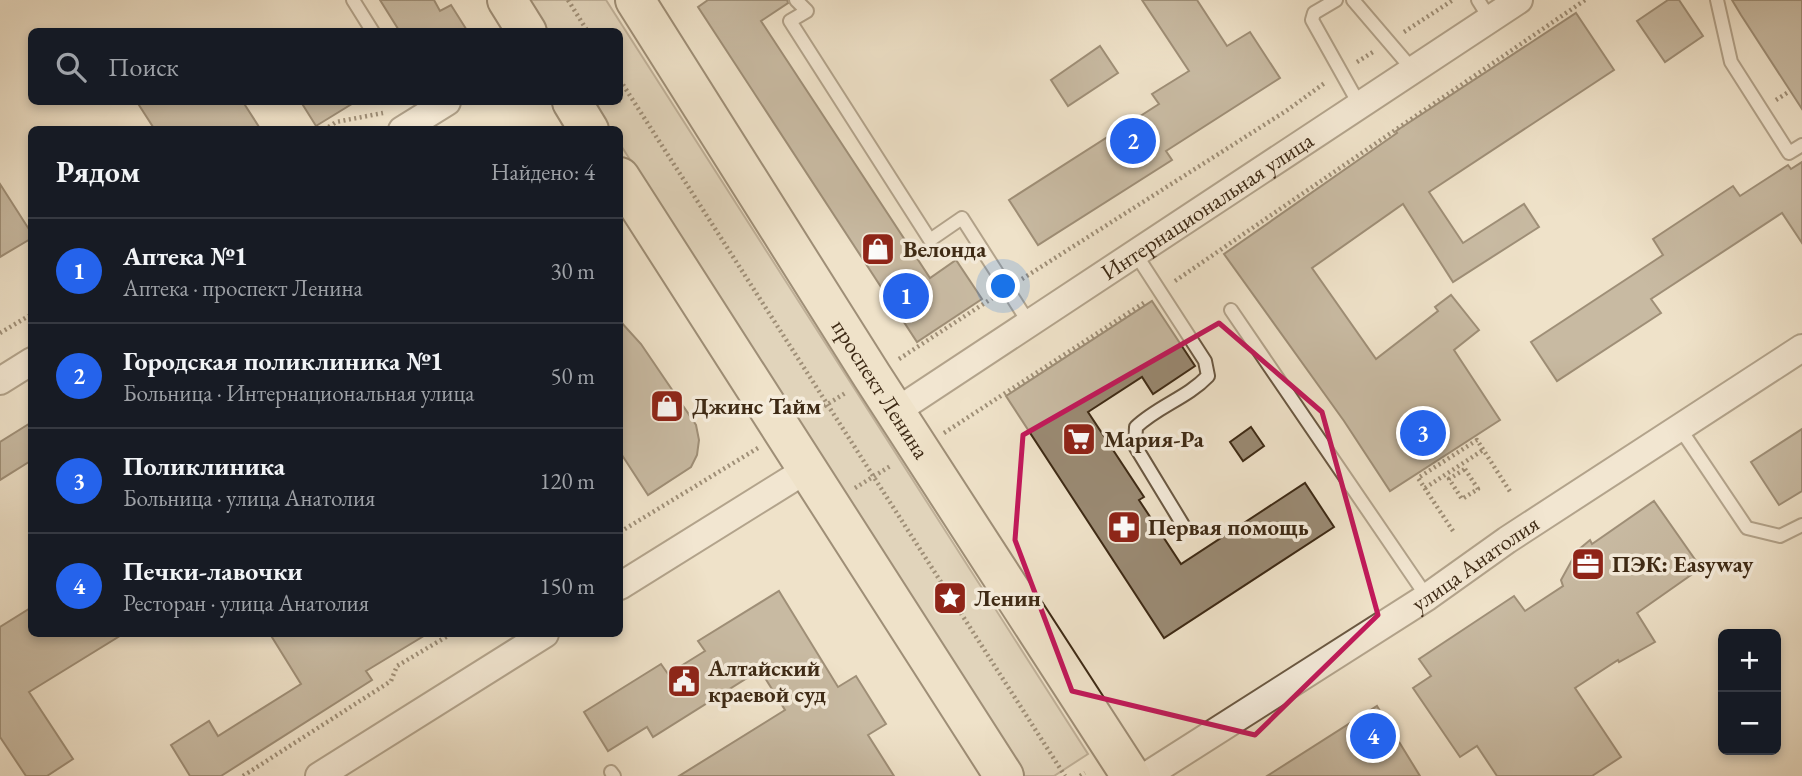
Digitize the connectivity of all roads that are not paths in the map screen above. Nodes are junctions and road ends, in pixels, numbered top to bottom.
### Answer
1 (353, 0) edge
2 (507, 0) edge
3 (635, 0) edge
4 (796, 0) edge
5 (1336, 0) edge
6 (1353, 0) edge
7 (1519, 0) edge
8 (1717, 0) edge
9 (1484, 9) edge
10 (370, 28) edge
11 (524, 28) edge
12 (1412, 69) junction
13 (1359, 104) junction
14 (574, 105) edge
15 (431, 106) edge
16 (396, 119) edge
17 (587, 126) edge
18 (1802, 145) edge
19 (623, 182) edge
20 (1135, 253) junction
21 (1231, 310) dead end
22 (1030, 323) junction
23 (1802, 348) edge
24 (28, 364) edge
25 (0, 381) edge
26 (895, 412) junction
27 (1679, 427) junction
28 (806, 470) junction
29 (1183, 525) dead end
30 (1802, 525) edge
31 (623, 584) edge
32 (1427, 597) junction
33 (540, 637) edge
34 (319, 776) edge
35 (1004, 776) edge
36 (1131, 776) edge
37 (1146, 776) edge

1 - 10 lane
2 - 11 main road
3 - 26 main road, проспект Ленина
4 - 22 lane
5 - 13 lane
6 - 12 lane
7 - 9 street, Интернациональная улица
8 - 18 lane
9 - 12 street, Интернациональная улица
12 - 13 street, Интернациональная улица
13 - 20 street, Интернациональная улица
14 - 17 main road
15 - 16 street
19 - 28 main road
20 - 22 street, Интернациональная улица
20 - 29 lane
21 - 32 lane
22 - 26 street, Интернациональная улица
23 - 27 street, улица Анатолия
24 - 25 street
26 - 36 main road, проспект Ленина
27 - 30 lane
27 - 32 street, улица Анатолия
28 - 31 street
28 - 35 main road
32 - 37 street, улица Анатолия
33 - 34 street

